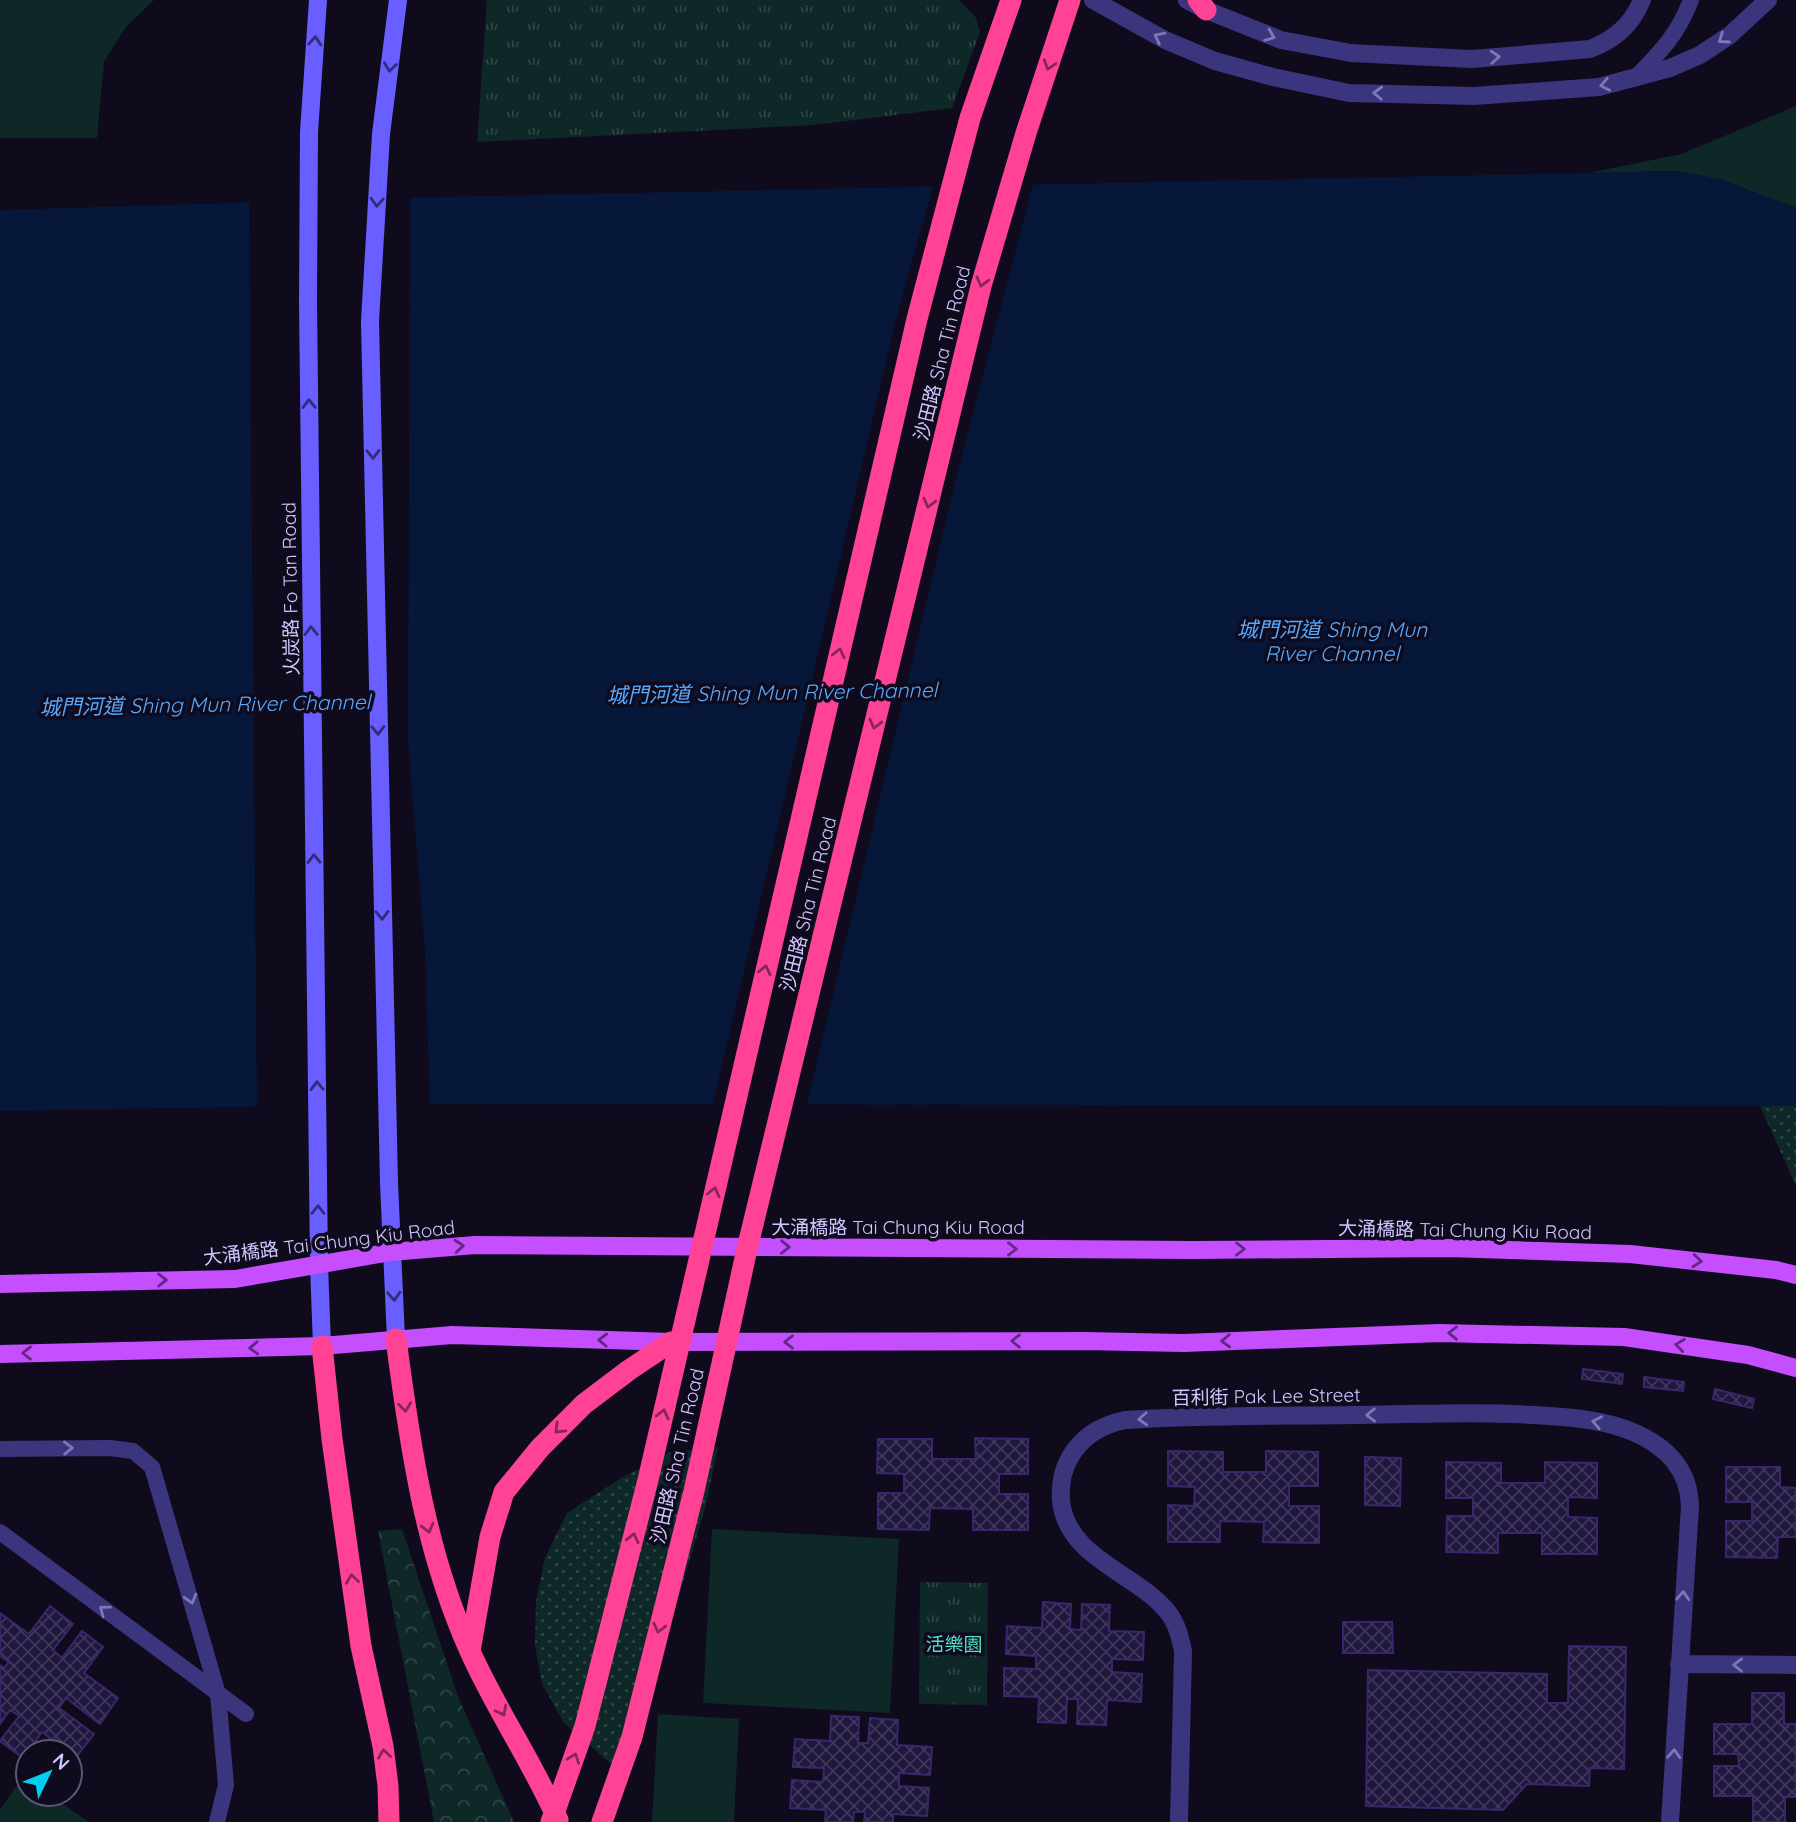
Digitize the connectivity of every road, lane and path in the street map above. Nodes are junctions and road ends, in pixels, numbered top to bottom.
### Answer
1 (318, 0) edge
2 (398, 0) edge
3 (1011, 0) edge
4 (1070, 0) edge
5 (1093, 0) edge
6 (1187, 0) edge
7 (1642, 0) edge
8 (1691, 0) edge
9 (1768, 0) edge
10 (1202, 5) edge
11 (1635, 79) junction
12 (391, 1252) junction
13 (318, 1265) junction
14 (1796, 1275) edge
15 (0, 1283) edge
16 (396, 1339) junction
17 (671, 1342) junction
18 (323, 1346) junction
19 (0, 1354) edge
20 (1796, 1368) edge
21 (0, 1450) edge
22 (0, 1532) edge
23 (470, 1651) junction
24 (1679, 1664) junction
25 (1796, 1665) edge
26 (218, 1694) junction
27 (246, 1714) dead end
28 (217, 1822) edge
29 (389, 1822) edge
30 (551, 1822) edge
31 (559, 1822) edge
32 (601, 1822) edge
33 (1179, 1822) edge
34 (1670, 1822) edge

13 -> 1 main road, 火炭路 Fo Tan Road
2 -> 12 main road
30 -> 3 highway, 沙田路 Sha Tin Road
4 -> 32 highway, 沙田路 Sha Tin Road
11 -> 5 street
6 - 10 street
10 -> 7 street
8 - 11 lane
9 -> 11 street
12 - 13 main road, 大涌橋路 Tai Chung Kiu Road
12 -> 14 main road, 大涌橋路 Tai Chung Kiu Road
12 -> 16 main road
15 -> 13 main road, 大涌橋路 Tai Chung Kiu Road
13 - 18 main road, 火炭路 Fo Tan Road
17 -> 16 main road
16 - 18 main road
16 -> 23 highway
20 -> 17 main road
17 -> 23 highway
18 -> 19 main road
29 -> 18 highway
21 -> 26 lane
26 -> 22 lane
23 -> 31 highway
25 -> 24 street
24 -> 33 street, 百利街 Pak Lee Street
34 -> 24 street, 百利街 Pak Lee Street
26 - 27 lane
26 - 28 lane

